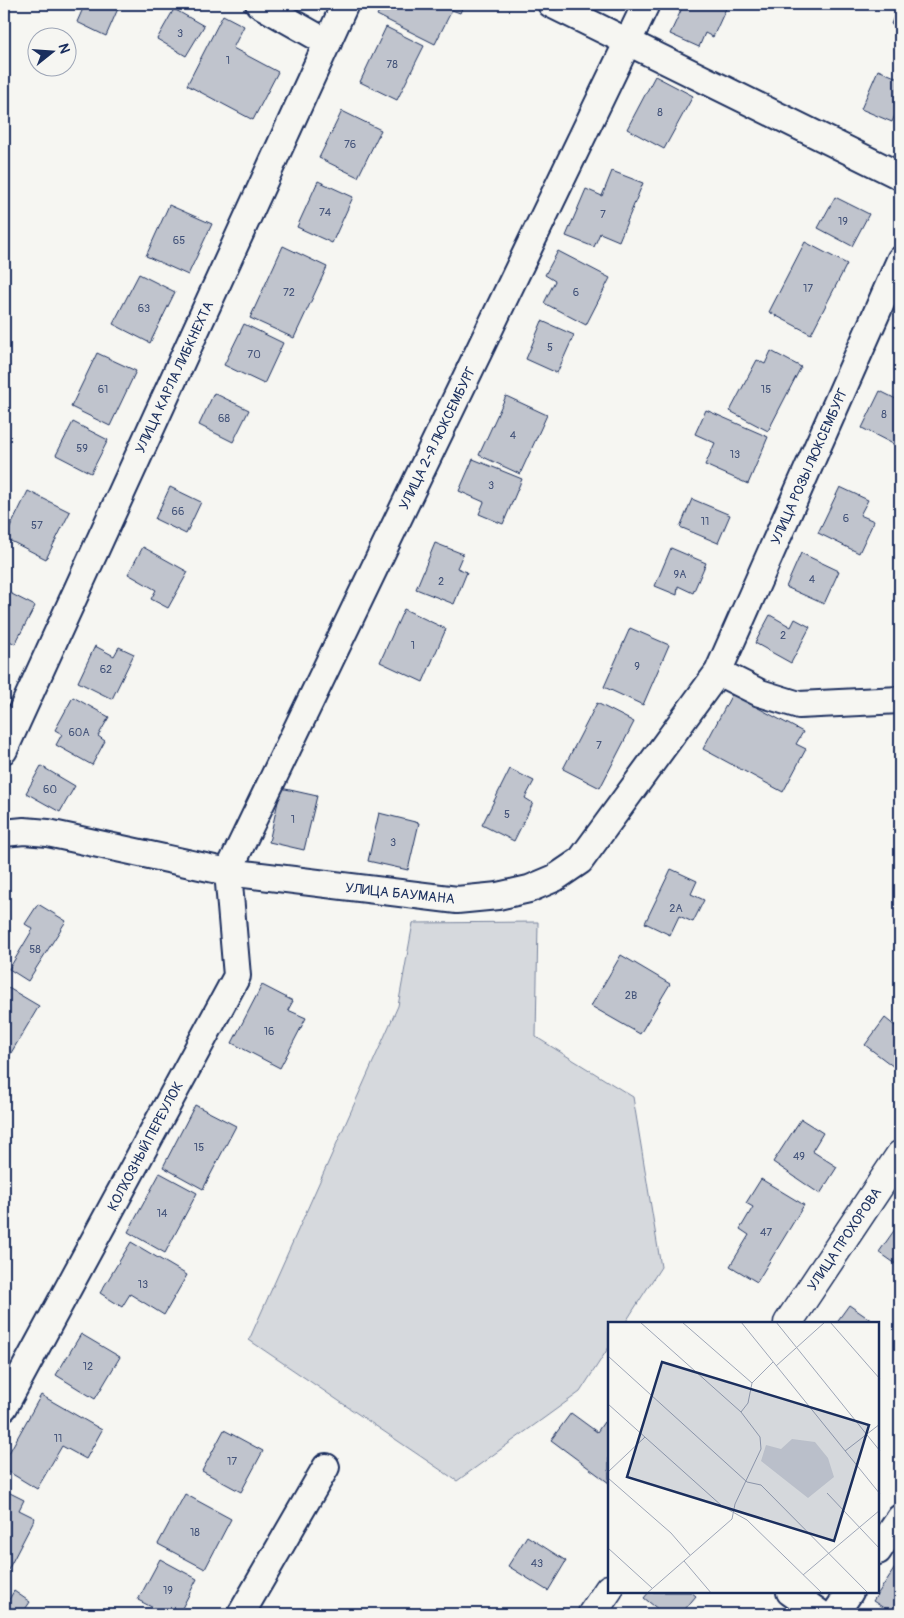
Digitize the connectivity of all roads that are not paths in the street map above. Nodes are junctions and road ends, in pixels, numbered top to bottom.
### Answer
1 (259, 4) edge
2 (345, 4) edge
3 (551, 4) edge
4 (646, 4) edge
5 (628, 42) junction
6 (328, 43) junction
7 (900, 176) edge
8 (900, 260) edge
9 (718, 672) junction
10 (900, 700) edge
11 (4, 750) edge
12 (4, 833) edge
13 (228, 872) junction
14 (900, 1155) edge
15 (789, 1322) edge
16 (4, 1407) edge
17 (326, 1467) dead end
18 (900, 1518) edge
19 (879, 1550) edge
20 (608, 1590) edge
21 (791, 1593) edge
22 (849, 1593) edge
23 (241, 1614) edge
24 (592, 1614) edge
25 (821, 1614) edge
26 (835, 1614) edge

1 - 6 street
2 - 6 street, УЛИЦА КАРЛА ЛИБКНЕХТА
3 - 5 street
4 - 5 street, УЛИЦА 2-Я ЛЮКСЕМБУРГ
5 - 7 street
5 - 13 street, УЛИЦА 2-Я ЛЮКСЕМБУРГ
6 - 11 street, УЛИЦА КАРЛА ЛИБКНЕХТА
8 - 9 street, УЛИЦА РОЗЫ ЛЮКСЕМБУРГ
9 - 10 street
9 - 13 street, УЛИЦА БАУМАНА
12 - 13 street, УЛИЦА БАУМАНА
13 - 16 street, КОЛХОЗНЫЙ ПЕРЕУЛОК
14 - 15 main road, УЛИЦА ПРОХОРОВА
17 - 23 street
18 - 19 street
20 - 24 main road
21 - 25 street
22 - 26 street

